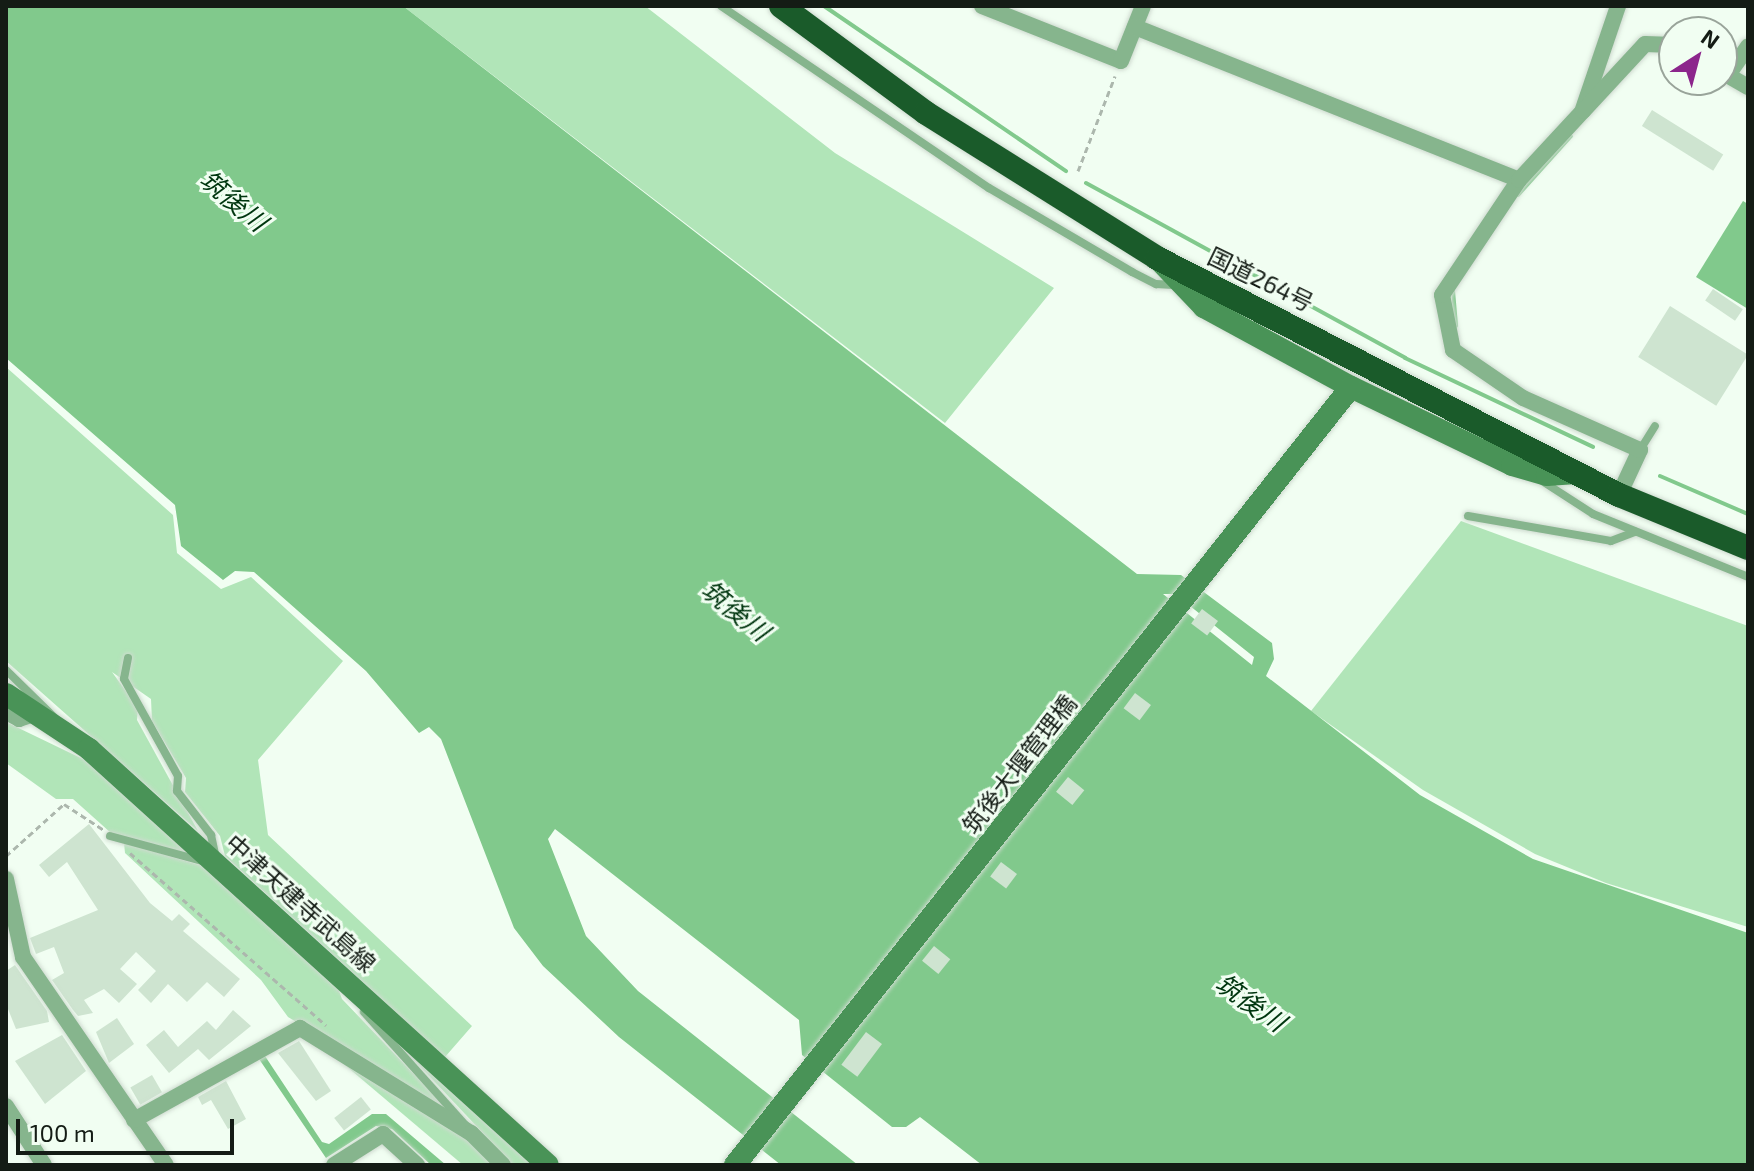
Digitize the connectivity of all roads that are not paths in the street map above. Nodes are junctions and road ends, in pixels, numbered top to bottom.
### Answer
1 (721, 6) edge
2 (781, 6) edge
3 (982, 6) edge
4 (1143, 6) edge
5 (1618, 6) edge
6 (1135, 27) junction
7 (1658, 44) edge
8 (1583, 111) junction
9 (1519, 180) junction
10 (1157, 258) junction
11 (1178, 285) junction
12 (1348, 392) junction
13 (1655, 426) dead end
14 (1640, 450) junction
15 (1530, 469) junction
16 (1576, 473) junction
17 (1619, 495) junction
18 (1468, 516) dead end
19 (1635, 532) junction
20 (1748, 548) edge
21 (1748, 577) edge
22 (128, 658) dead end
23 (6, 670) edge
24 (6, 694) edge
25 (6, 712) edge
26 (31, 715) junction
27 (63, 732) junction
28 (110, 836) road end
29 (216, 861) junction
30 (6, 879) edge
31 (350, 983) junction
32 (6, 1106) edge
33 (134, 1120) junction
34 (471, 1133) junction
35 (44, 1165) edge
36 (166, 1165) edge
37 (334, 1165) edge
38 (417, 1165) edge
39 (503, 1165) edge
40 (548, 1165) edge
41 (735, 1165) edge

1 - 11 lane
2 - 10 highway, 国道264号
3 - 6 street
4 - 6 street
5 - 8 street
6 - 9 street
7 - 8 street
8 - 9 street
9 - 14 street
10 - 11 street
10 - 16 highway, 国道264号
11 - 12 street
12 - 15 street
12 - 41 street, 筑後大堰管理橋
13 - 14 lane
14 - 17 street
15 - 16 street
15 - 19 lane
16 - 17 highway, 国道264号
17 - 20 highway, 国道264号
18 - 19 lane
19 - 21 lane
22 - 29 lane
23 - 27 lane
24 - 26 street, 中津天建寺武島線
25 - 26 street
26 - 27 street, 中津天建寺武島線
27 - 29 street, 中津天建寺武島線
28 - 29 lane
29 - 31 street, 中津天建寺武島線
30 - 33 street
31 - 34 lane
31 - 40 street, 中津天建寺武島線
32 - 35 street
33 - 34 street
33 - 36 street
34 - 39 street
37 - 38 street

